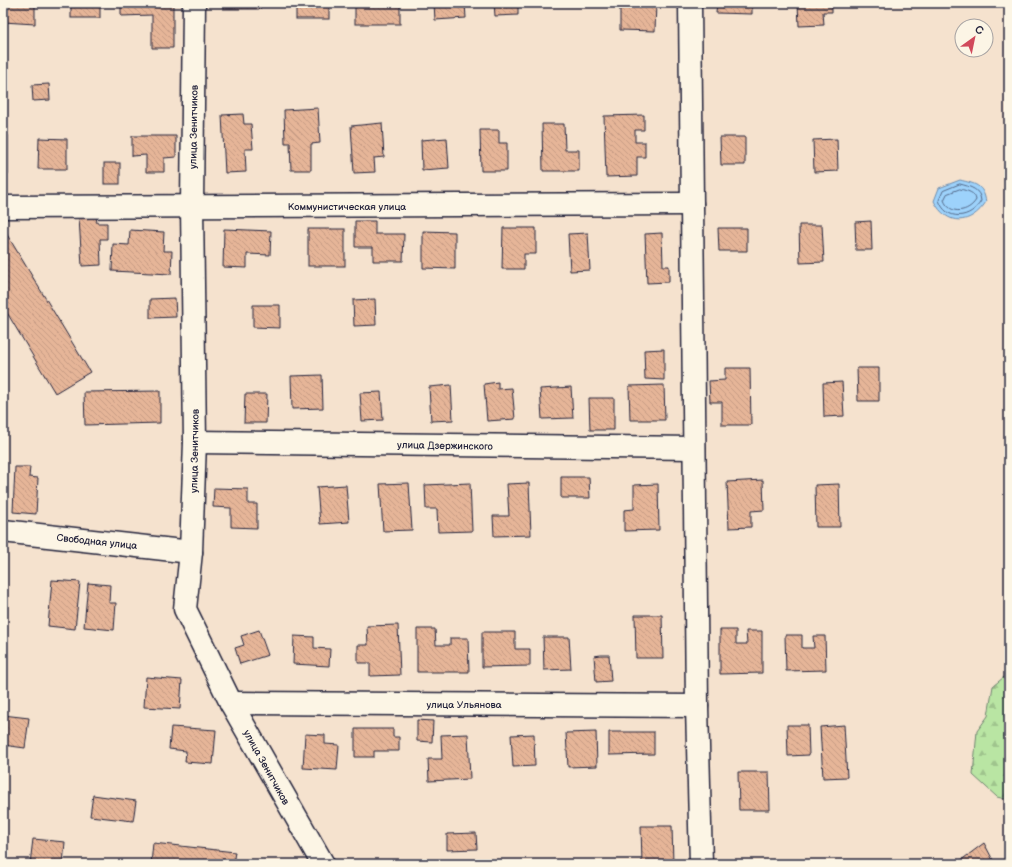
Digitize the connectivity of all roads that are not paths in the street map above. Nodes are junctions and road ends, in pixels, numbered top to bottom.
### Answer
1 (194, 3) edge
2 (690, 3) edge
3 (692, 204) junction
4 (192, 206) junction
5 (3, 207) edge
6 (195, 442) junction
7 (694, 448) junction
8 (3, 531) edge
9 (192, 552) junction
10 (231, 703) junction
11 (697, 706) junction
12 (323, 864) edge
13 (701, 864) edge

1 - 4 street, улица Зенитчиков
2 - 3 street
3 - 4 street, Коммунистическая улица
3 - 7 street
4 - 5 street, Коммунистическая улица
4 - 6 street, улица Зенитчиков
6 - 7 street, улица Дзержинского
6 - 9 street, улица Зенитчиков
7 - 11 street
8 - 9 street, Свободная улица
9 - 10 street, улица Зенитчиков
10 - 11 street, улица Ульянова
10 - 12 street, улица Зенитчиков
11 - 13 street

